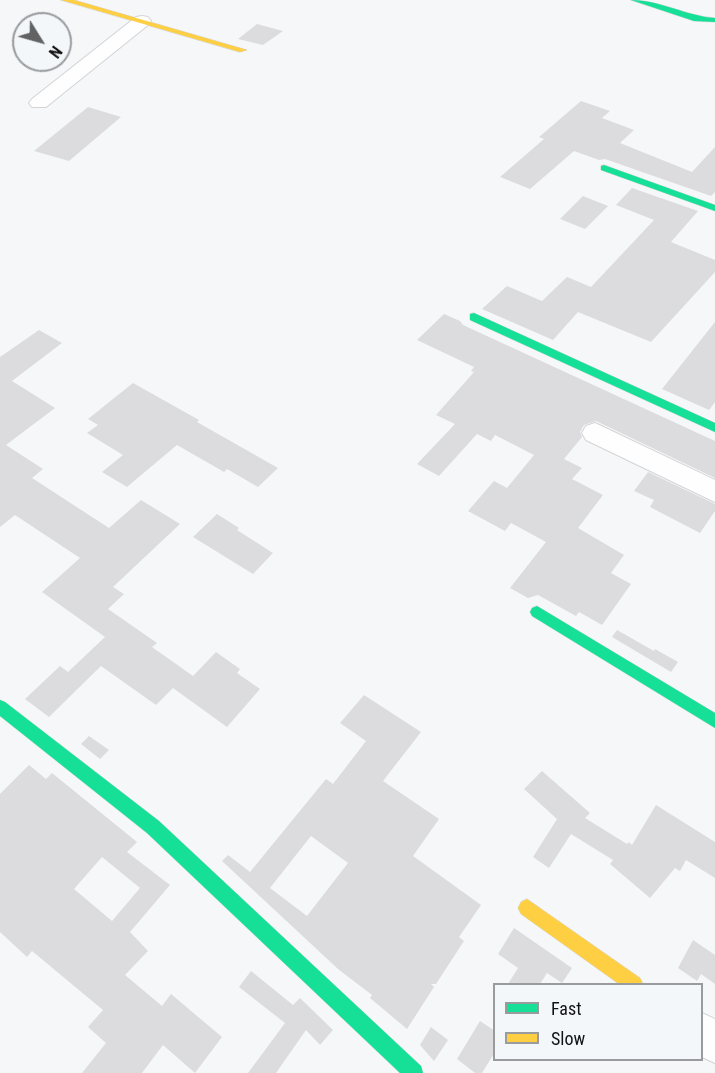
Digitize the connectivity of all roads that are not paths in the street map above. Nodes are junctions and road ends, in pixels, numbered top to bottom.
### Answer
1 (65, 0) edge
2 (635, 0) edge
3 (715, 20) edge
4 (142, 21) junction
5 (243, 50) dead end
6 (39, 102) dead end
7 (604, 168) dead end
8 (715, 208) edge
9 (474, 317) dead end
10 (715, 428) edge
11 (595, 433) dead end
12 (715, 492) edge
13 (537, 612) dead end
14 (0, 707) edge
15 (715, 721) edge
16 (527, 908) dead end
17 (633, 983) edge
18 (703, 1034) edge
19 (715, 1043) edge
20 (414, 1073) edge

1 - 4 street
2 - 3 street
4 - 5 street
4 - 6 street
7 - 8 street
9 - 10 street
11 - 12 street
13 - 15 street
14 - 20 street
16 - 17 street
18 - 19 street

